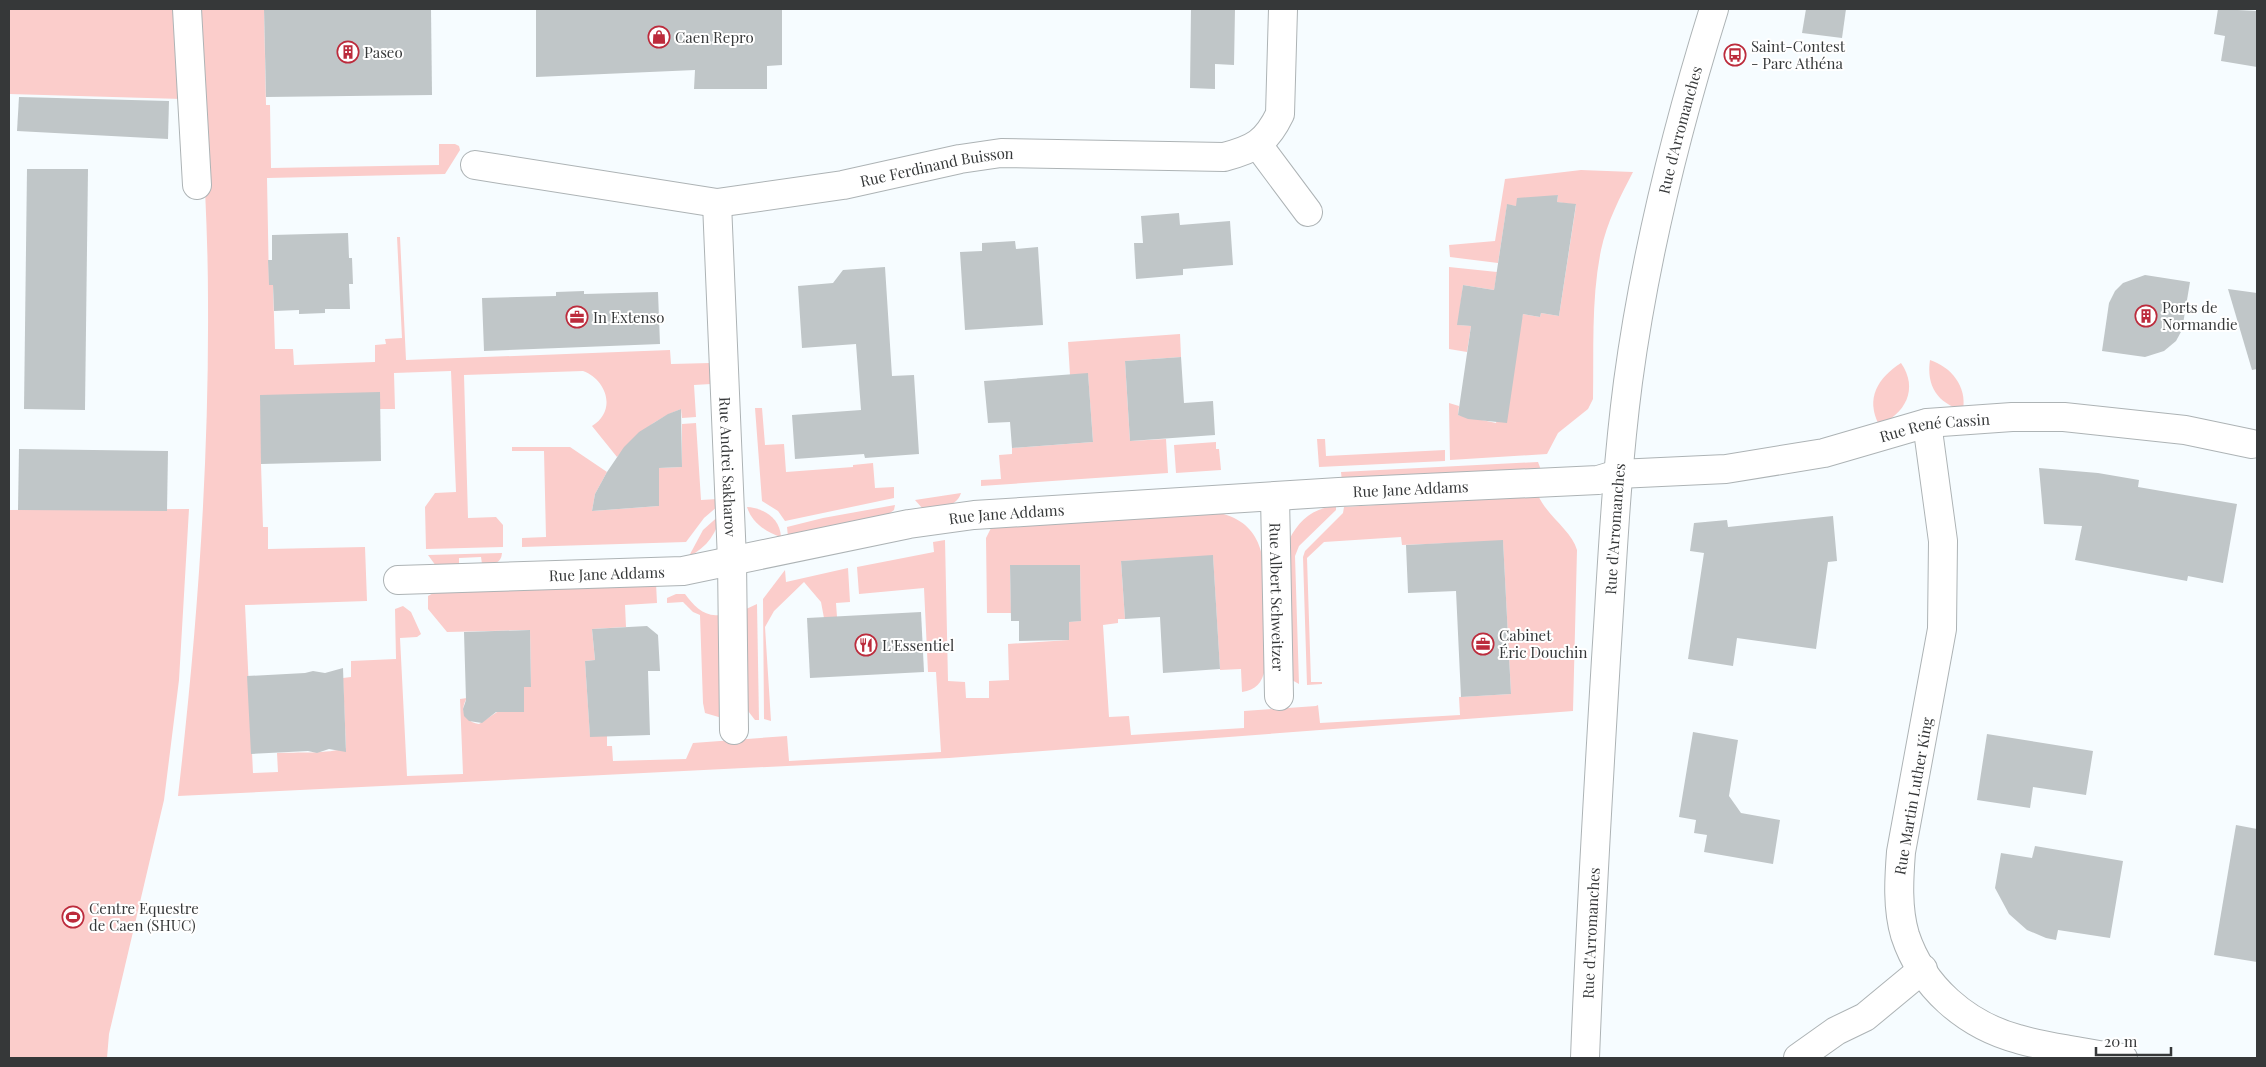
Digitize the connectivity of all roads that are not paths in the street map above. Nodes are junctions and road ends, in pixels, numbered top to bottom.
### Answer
1 (187, 9) edge
2 (1283, 9) edge
3 (1714, 9) edge
4 (1258, 145) junction
5 (475, 165) dead end
6 (197, 184) dead end
7 (717, 203) junction
8 (1308, 212) dead end
9 (1927, 423) junction
10 (2252, 444) dead end
11 (1618, 474) junction
12 (1275, 497) junction
13 (732, 560) junction
14 (398, 580) dead end
15 (1279, 696) dead end
16 (734, 730) dead end
17 (1923, 969) junction
18 (1586, 1058) edge
19 (1798, 1058) edge
20 (2123, 1058) edge

1 - 6 street
2 - 4 street, Rue Ferdinand Buisson
3 - 11 street, Rue d'Arromanches
4 - 7 street, Rue Ferdinand Buisson
4 - 8 street
5 - 7 street, Rue Ferdinand Buisson
7 - 13 street, Rue Andrei Sakharov
9 - 10 street, Rue René Cassin
9 - 11 street, Rue René Cassin
9 - 17 street, Rue Martin Luther King
11 - 12 street, Rue Jane Addams
11 - 18 street, Rue d'Arromanches
12 - 13 street, Rue Jane Addams
12 - 15 street, Rue Albert Schweitzer
13 - 14 street, Rue Jane Addams
13 - 16 street, Rue Andrei Sakharov
17 - 19 street
17 - 20 street, Rue Martin Luther King

